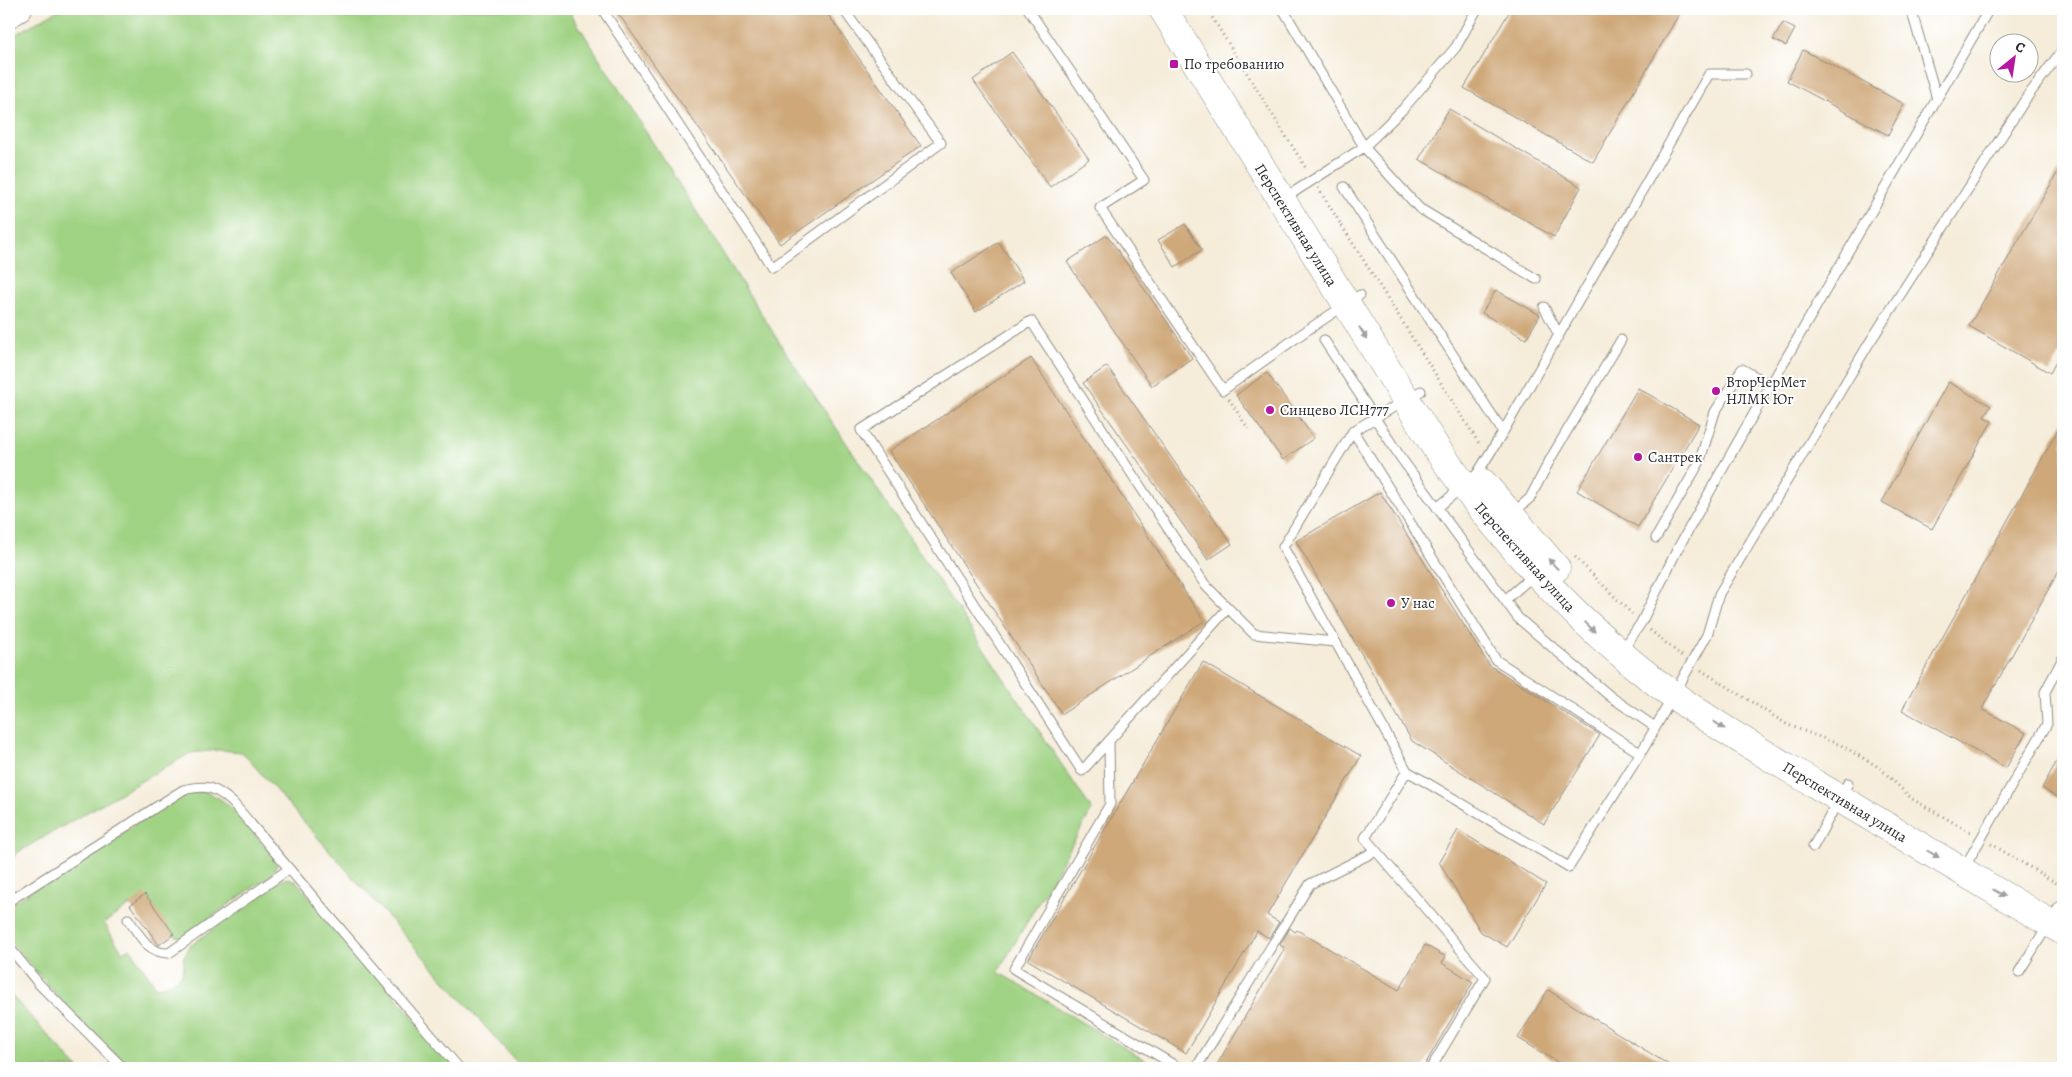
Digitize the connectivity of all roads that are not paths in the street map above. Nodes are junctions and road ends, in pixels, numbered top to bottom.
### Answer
1 (19, 9) edge
2 (602, 9) edge
3 (843, 9) edge
4 (1028, 9) edge
5 (1163, 9) edge
6 (1183, 9) edge
7 (1283, 9) edge
8 (1477, 9) edge
9 (1911, 9) edge
10 (1989, 9) edge
11 (9, 15) edge
12 (2063, 49) edge
13 (1746, 74) dead end
14 (1937, 99) junction
15 (1364, 147) junction
16 (1344, 187) dead end
17 (1297, 191) junction
18 (1536, 279) dead end
19 (1353, 300) junction
20 (1544, 307) dead end
21 (1559, 335) junction
22 (1324, 340) dead end
23 (1622, 340) dead end
24 (1770, 386) junction
25 (1413, 396) junction
26 (1374, 419) junction
27 (1353, 431) junction
28 (1503, 432) junction
29 (1476, 472) junction
30 (1437, 508) junction
31 (1504, 522) junction
32 (1656, 538) dead end
33 (1536, 572) junction
34 (1505, 600) junction
35 (1228, 608) junction
36 (1631, 638) junction
37 (1335, 642) junction
38 (2063, 658) edge
39 (1682, 679) junction
40 (1655, 727) junction
41 (1109, 741) junction
42 (1640, 753) junction
43 (1407, 771) junction
44 (1844, 791) junction
45 (1813, 847) dead end
46 (1376, 851) junction
47 (1972, 855) junction
48 (289, 869) junction
49 (9, 901) edge
50 (2060, 912) edge
51 (128, 919) dead end
52 (9, 947) edge
53 (2019, 972) dead end
54 (123, 1068) edge
55 (459, 1068) edge
56 (1180, 1068) edge
57 (1196, 1068) edge
58 (1431, 1068) edge

1 - 11 main road
2 - 3 lane
4 - 19 lane
5 - 17 main road, Перспективная улица
6 - 17 main road, Перспективная улица
7 - 15 lane
8 - 15 lane
9 - 14 lane
10 - 14 lane
12 - 39 lane
13 - 21 lane
14 - 24 lane
15 - 17 lane
15 - 18 lane
16 - 28 lane
17 - 19 main road, Перспективная улица
19 - 25 main road, Перспективная улица
20 - 21 lane
21 - 28 lane
22 - 26 lane
23 - 31 lane
24 - 32 lane
24 - 36 lane
25 - 26 lane
25 - 29 main road, Перспективная улица
26 - 27 lane
26 - 30 lane
27 - 37 lane
27 - 42 lane
28 - 29 lane
29 - 30 lane
29 - 31 main road, Перспективная улица
30 - 34 lane
31 - 33 main road, Перспективная улица
36 -> 31 main road, Перспективная улица
33 - 34 lane
33 -> 36 main road, Перспективная улица
34 - 40 lane
35 - 37 lane
35 - 41 lane
35 - 41 lane
36 - 39 main road, Перспективная улица
37 - 43 lane
38 - 47 lane
39 - 40 lane
39 - 44 main road, Перспективная улица
40 - 42 lane
41 - 56 lane
42 - 43 lane
43 - 46 lane
44 - 45 lane
44 - 47 main road, Перспективная улица
46 - 57 lane
46 - 58 lane
47 - 50 main road, Перспективная улица
48 - 49 lane
48 - 51 lane
48 - 55 lane
50 - 53 lane
52 - 54 lane

